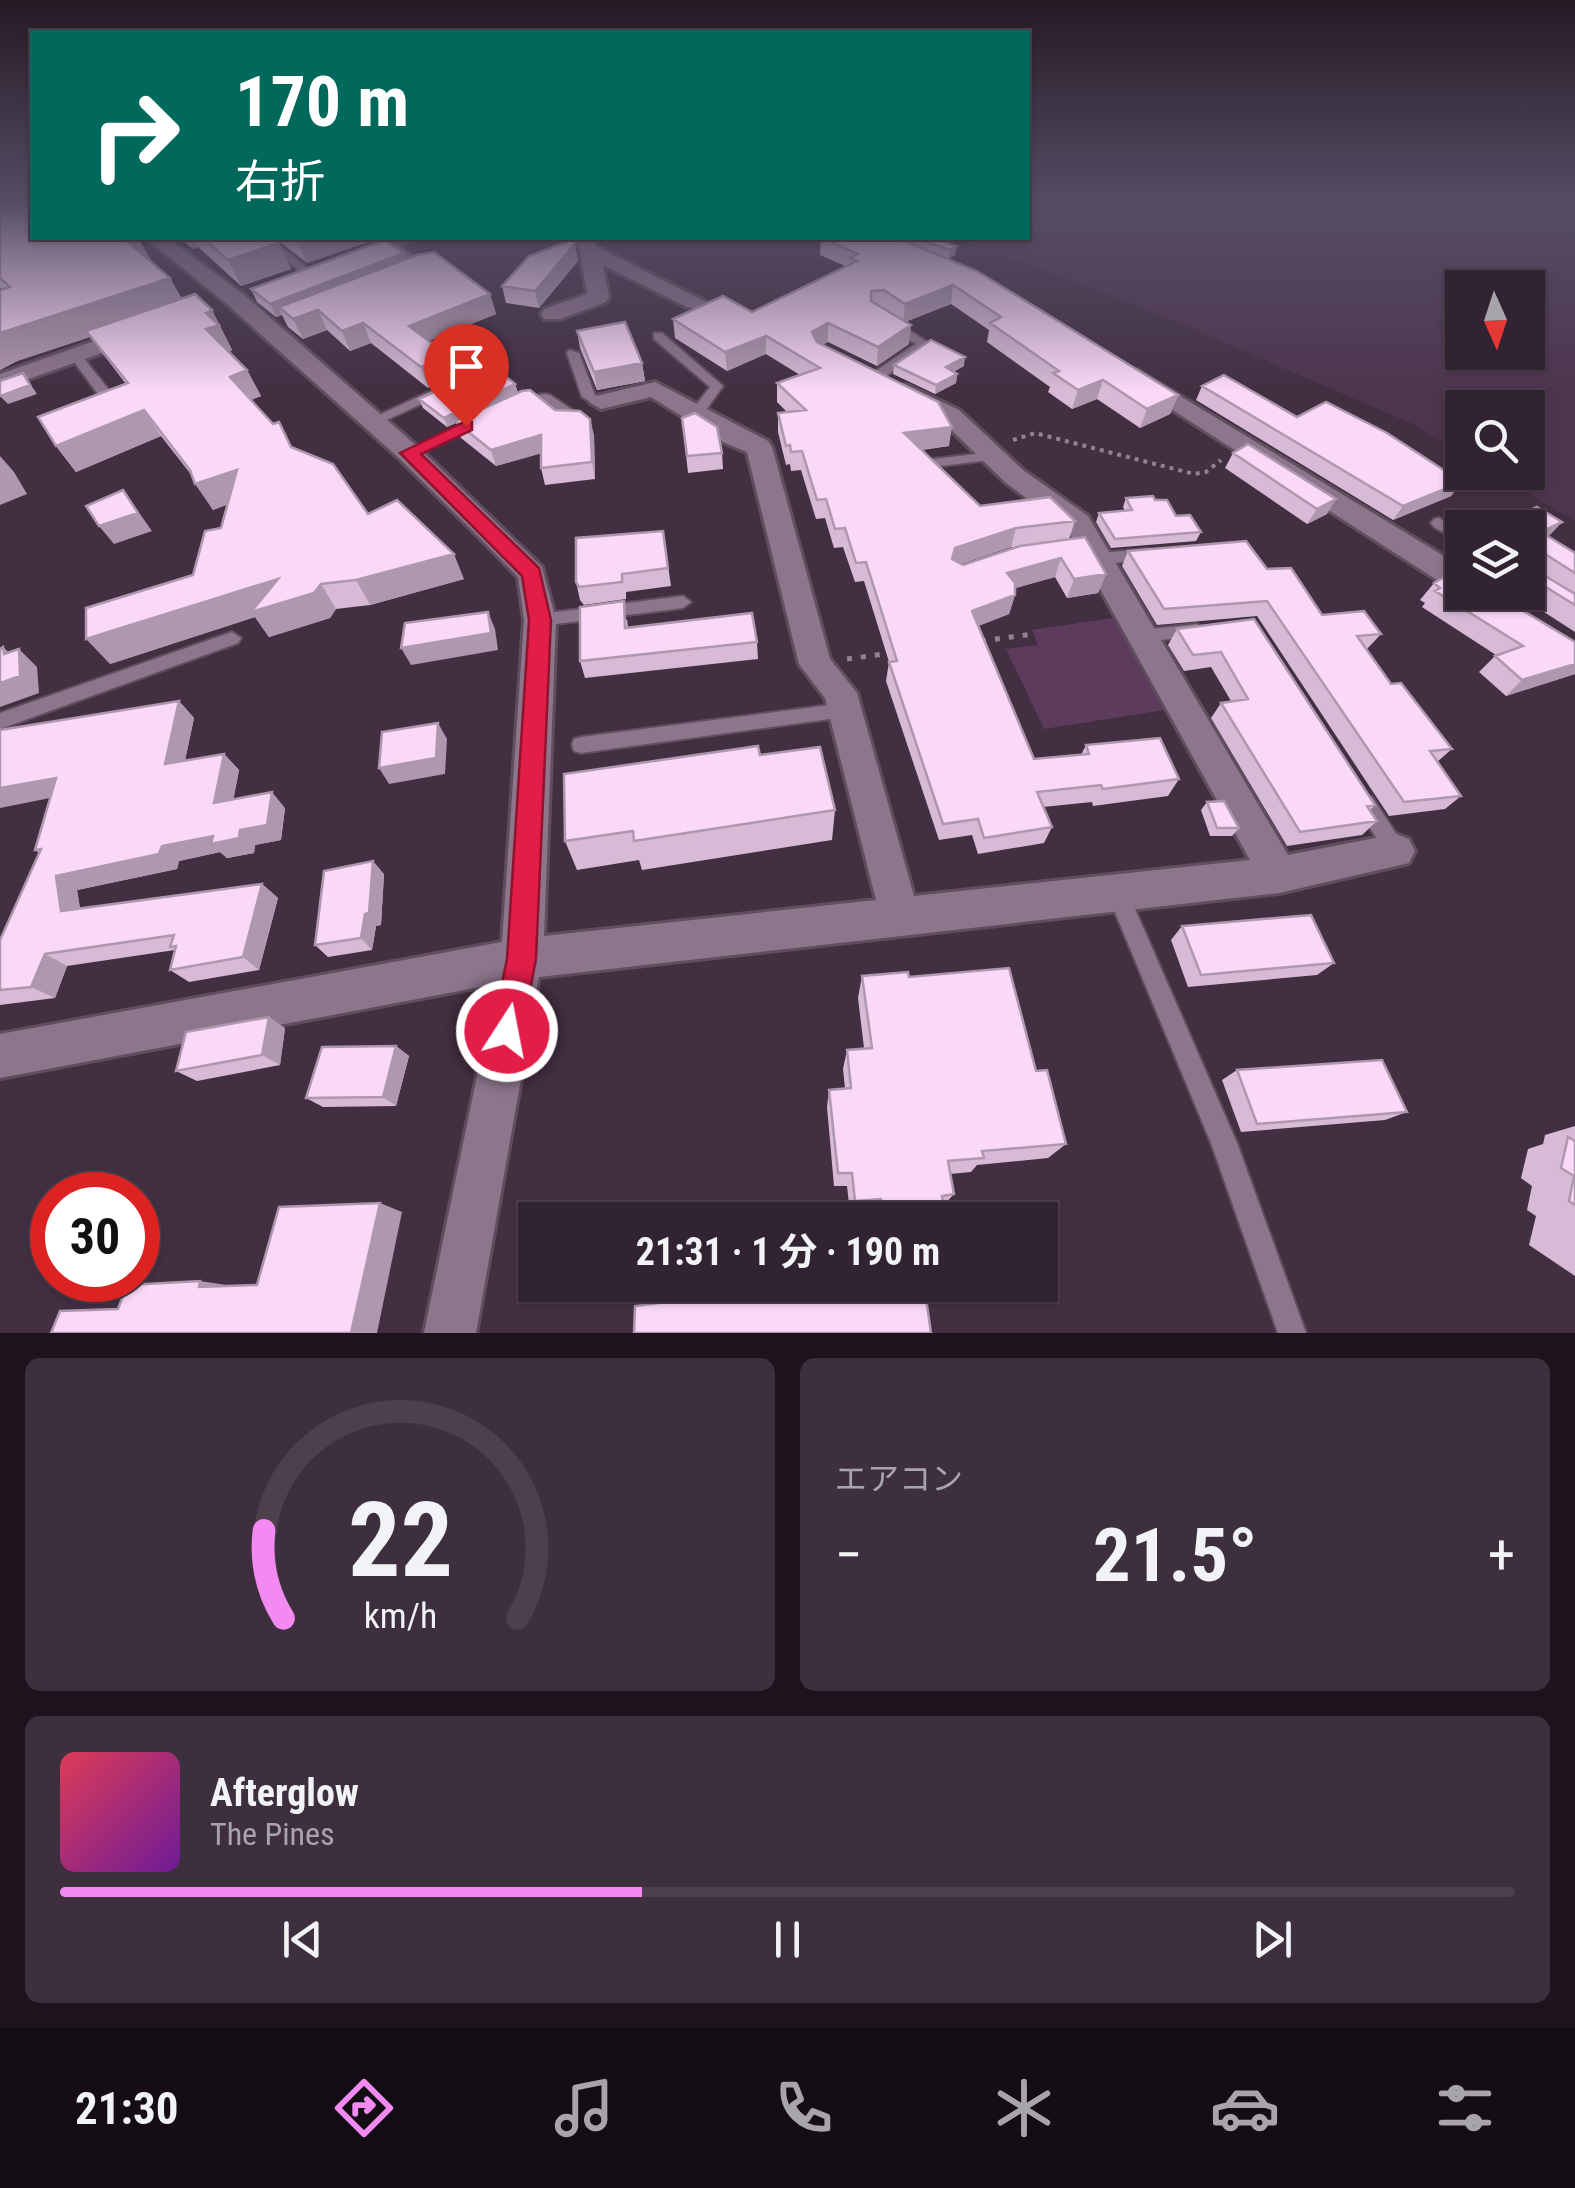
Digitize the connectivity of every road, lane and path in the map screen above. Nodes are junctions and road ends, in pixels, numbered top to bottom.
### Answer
1 (192, 266) edge
2 (290, 266) edge
3 (324, 266) edge
4 (422, 266) edge
5 (591, 266) edge
6 (628, 266) edge
7 (406, 274) edge
8 (299, 276) joint
9 (695, 302) dead end
10 (552, 314) dead end
11 (876, 314) edge
12 (164, 324) edge
13 (658, 336) dead end
14 (574, 353) dead end
15 (76, 355) junction
16 (843, 360) edge
17 (1116, 364) edge
18 (478, 373) dead end
19 (876, 377) junction
20 (0, 382) edge
21 (114, 406) edge
22 (506, 408) edge
23 (592, 411) junction
24 (696, 414) junction
25 (490, 415) edge
26 (373, 421) junction
27 (1242, 442) junction
28 (410, 453) junction
29 (990, 453) junction
30 (933, 464) edge
31 (1439, 523) dead end
32 (1445, 527) edge
33 (1087, 551) junction
34 (1176, 552) edge
35 (1445, 570) edge
36 (683, 602) dead end
37 (540, 620) junction
38 (1214, 628) edge
39 (1034, 634) dead end
40 (1142, 636) junction
41 (232, 638) dead end
42 (977, 642) edge
43 (905, 651) edge
44 (814, 664) junction
45 (845, 710) junction
46 (0, 721) edge
47 (581, 745) dead end
48 (1354, 786) edge
49 (1396, 851) joint
50 (1279, 875) junction
51 (1118, 893) junction
52 (900, 916) junction
53 (522, 959) junction
54 (0, 1056) edge
55 (450, 1333) edge
56 (1292, 1333) edge

1 - 26 street
2 - 8 lane
3 - 8 street
4 - 7 lane
5 - 10 street
6 - 9 street
11 - 19 lane
12 - 15 street
13 - 24 lane
14 - 23 lane
15 - 20 street
15 - 21 lane
16 - 19 street
17 - 27 street
18 - 26 lane
19 - 29 street
22 - 23 lane
23 - 24 street
24 - 44 street
25 - 28 lane
26 - 28 street
27 - 29 path
27 - 35 street
28 - 37 street
29 - 30 lane
29 - 33 street
31 - 32 lane
33 - 34 lane
33 - 40 street
36 - 37 lane
37 - 53 street
38 - 40 lane
39 - 42 path
40 - 50 street
41 - 46 lane
43 - 44 path
44 - 45 street
45 - 47 lane
45 - 52 street
48 - 49 lane
49 - 50 street
50 - 51 street
51 - 52 street
51 - 56 lane
52 - 53 street
53 - 54 street
53 - 55 street

